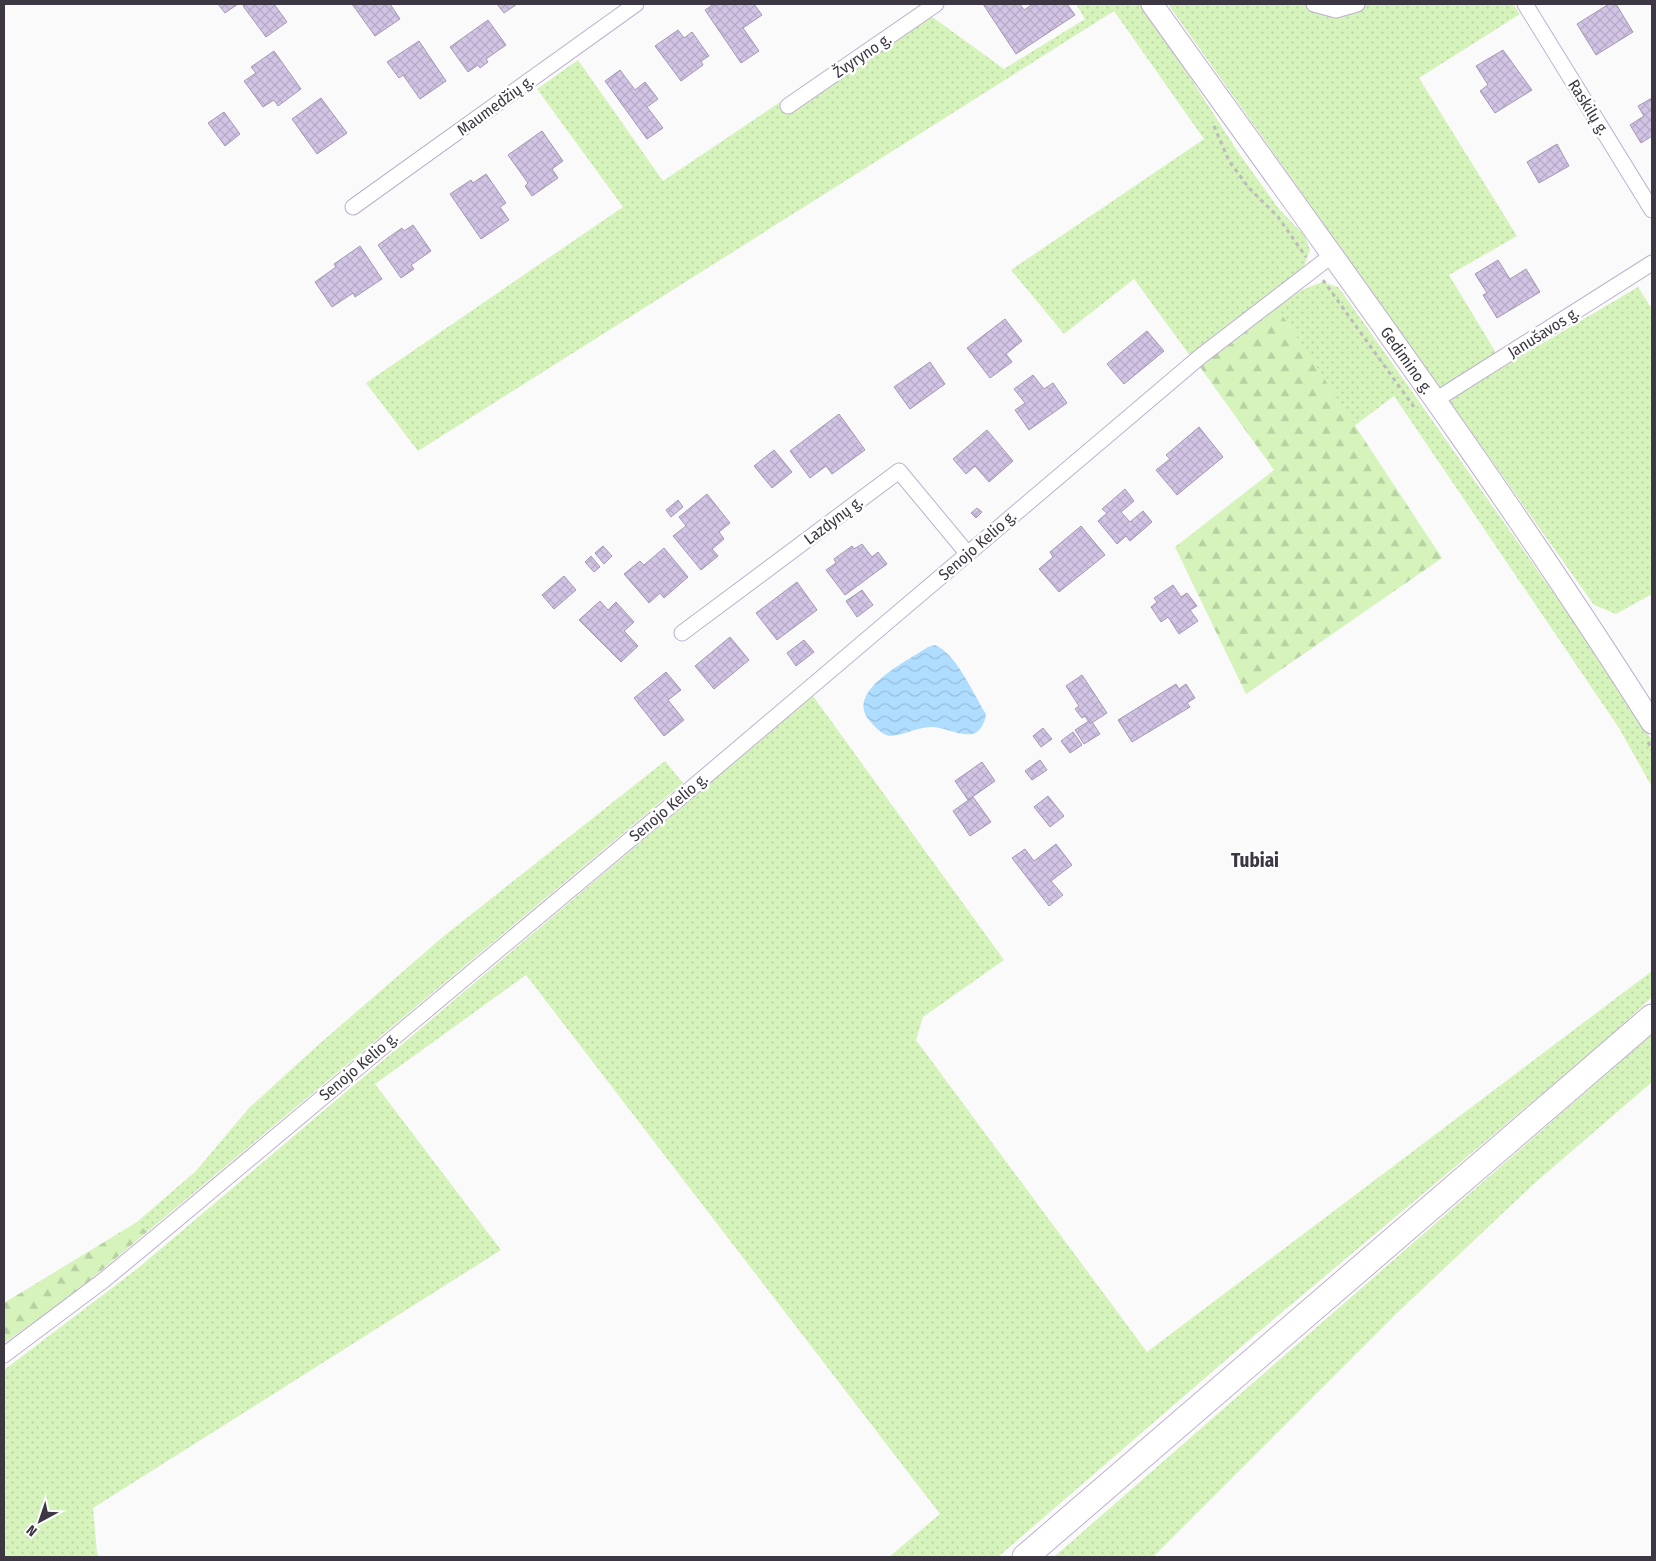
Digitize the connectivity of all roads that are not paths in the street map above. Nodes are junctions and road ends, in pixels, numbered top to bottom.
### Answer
1 (636, 4) edge
2 (936, 4) edge
3 (1152, 4) edge
4 (1314, 4) edge
5 (1357, 4) edge
6 (1525, 4) edge
7 (788, 106) dead end
8 (353, 207) dead end
9 (1652, 210) edge
10 (1323, 262) junction
11 (1652, 263) edge
12 (1426, 407) junction
13 (967, 553) junction
14 (682, 633) dead end
15 (1649, 730) edge
16 (1652, 1017) edge
17 (4, 1355) edge
18 (1025, 1557) edge

1 - 8 street, Maumedžių g.
2 - 7 street, Žvyryno g.
3 - 10 main road, Gedimino g.
4 - 5 street
6 - 9 street, Raskilų g.
10 - 12 main road, Gedimino g.
10 - 13 street, Senojo Kelio g.
11 - 12 street, Janušavos g.
12 - 15 main road, Gedimino g.
13 - 14 street, Lazdynų g.
13 - 17 street, Senojo Kelio g.
16 - 18 main road

